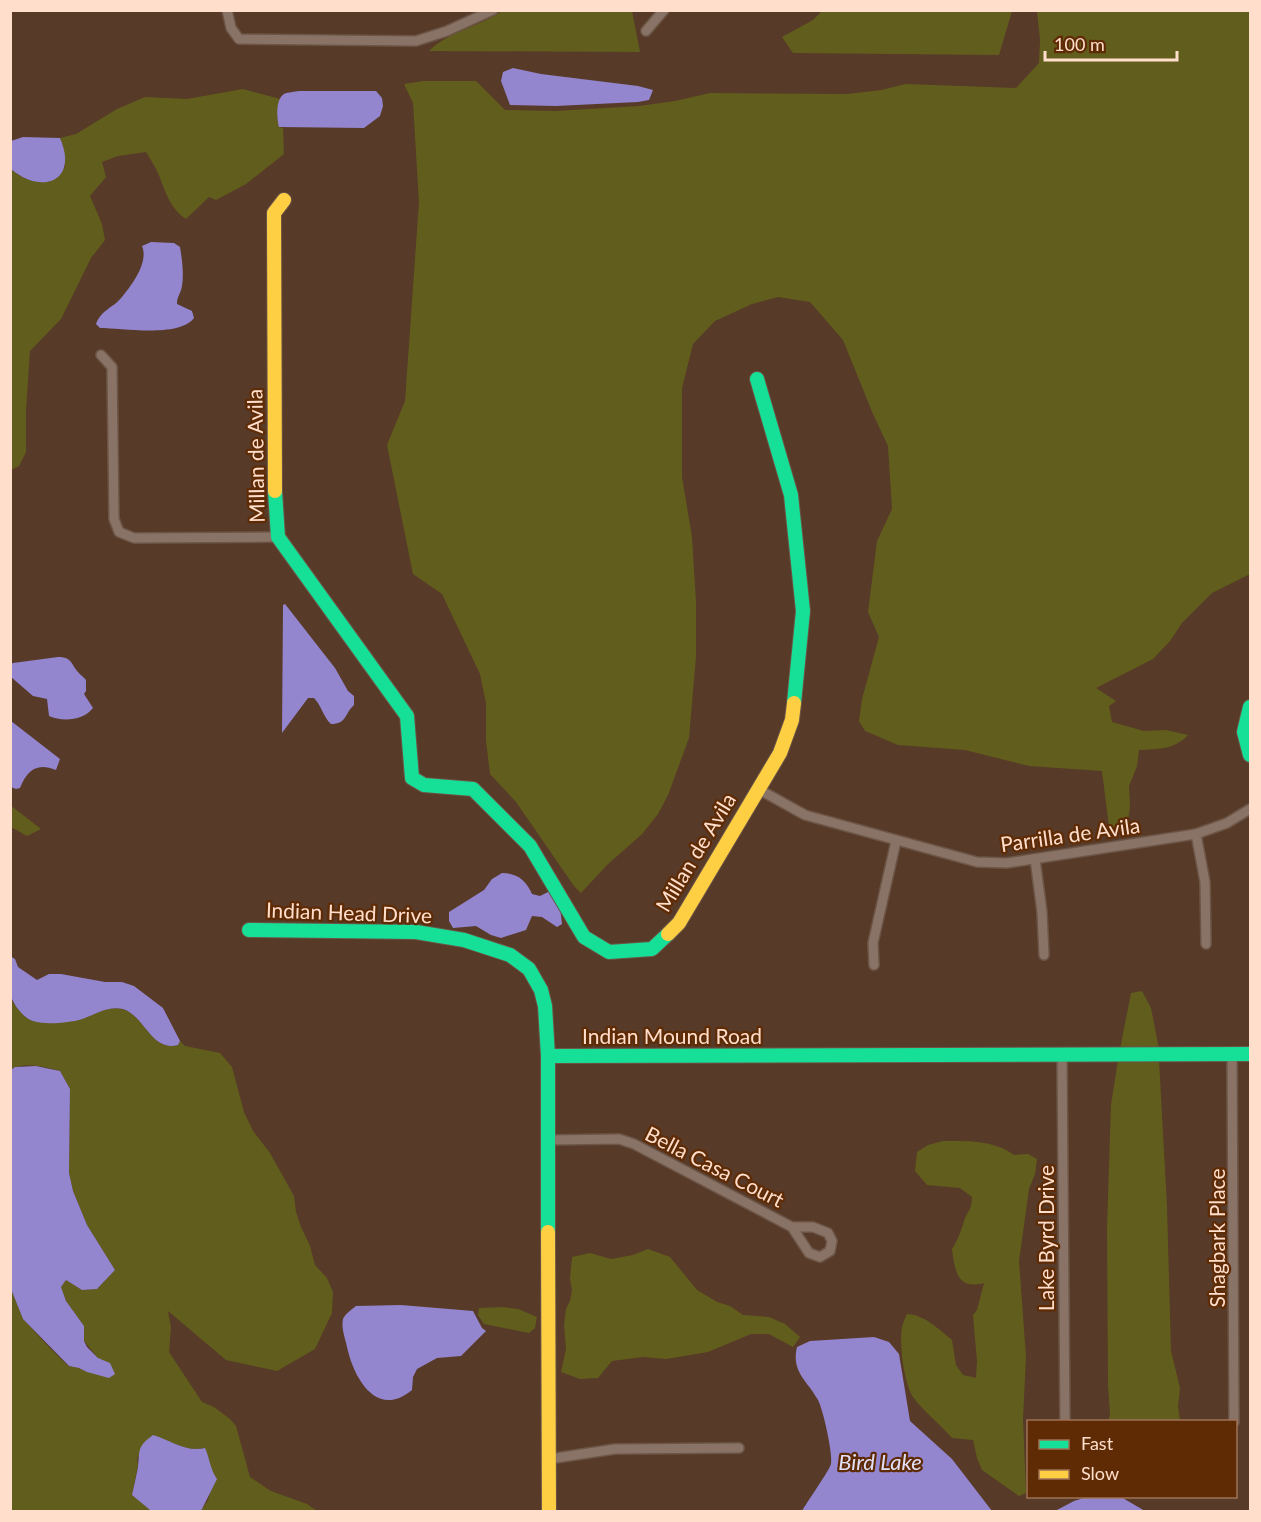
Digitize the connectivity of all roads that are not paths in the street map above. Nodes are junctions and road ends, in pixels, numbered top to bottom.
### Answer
1 (227, 10) edge
2 (493, 10) edge
3 (664, 10) edge
4 (646, 31) dead end
5 (284, 200) dead end
6 (101, 355) dead end
7 (757, 379) dead end
8 (278, 537) junction
9 (1251, 707) edge
10 (1251, 755) edge
11 (758, 789) junction
12 (1251, 809) edge
13 (1196, 834) junction
14 (896, 841) junction
15 (1035, 859) junction
16 (249, 930) dead end
17 (1206, 944) dead end
18 (1044, 955) dead end
19 (874, 965) dead end
20 (1232, 1054) junction
21 (1251, 1054) edge
22 (1062, 1055) junction
23 (548, 1056) junction
24 (548, 1140) junction
25 (792, 1227) dead end
26 (1065, 1420) edge
27 (1234, 1420) edge
28 (739, 1448) dead end
29 (549, 1459) junction
30 (549, 1512) edge

1 - 2 street
3 - 4 street
5 - 8 street, Millan de Avila
6 - 8 street
7 - 11 street, Millan de Avila
8 - 11 street, Millan de Avila
9 - 10 street
11 - 14 street, Parrilla de Avila
12 - 13 street, Parrilla de Avila
13 - 15 street, Parrilla de Avila
13 - 17 street
14 - 15 street, Parrilla de Avila
14 - 19 street
15 - 18 street
16 - 23 street, Indian Head Drive
20 - 21 street, Indian Mound Road
20 - 22 street, Indian Mound Road
20 - 27 street, Shagbark Place
22 - 23 street, Indian Mound Road
22 - 26 street, Lake Byrd Drive
23 - 24 street
24 - 25 street, Bella Casa Court
24 - 29 street
28 - 29 street
29 - 30 street

